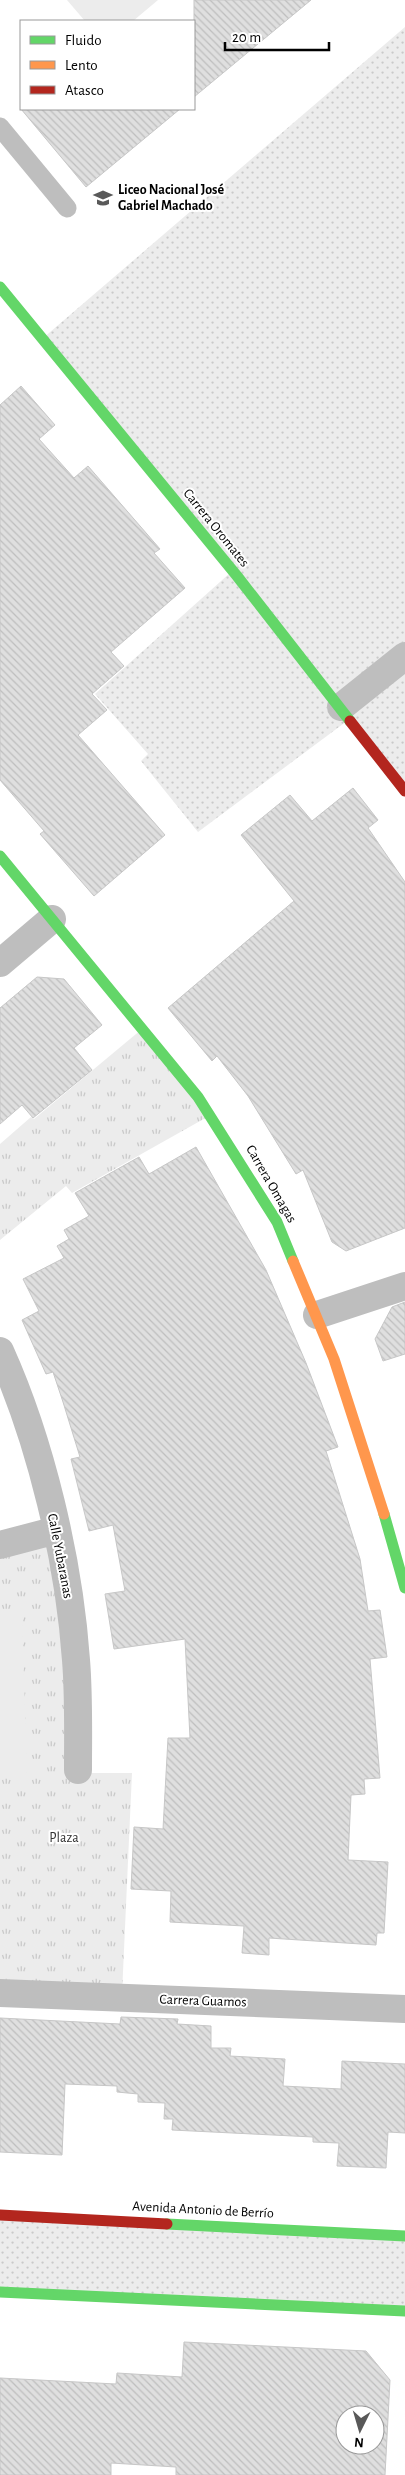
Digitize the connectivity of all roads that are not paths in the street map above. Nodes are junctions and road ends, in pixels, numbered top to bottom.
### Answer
1 (0, 127) edge
2 (67, 208) dead end
3 (0, 287) edge
4 (405, 656) edge
5 (340, 707) junction
6 (405, 790) edge
7 (0, 856) edge
8 (52, 919) junction
9 (0, 963) edge
10 (405, 1286) edge
11 (317, 1315) junction
12 (0, 1351) edge
13 (56, 1530) junction
14 (0, 1545) edge
15 (405, 1588) edge
16 (78, 1770) dead end
17 (0, 1993) edge
18 (405, 2009) edge
19 (0, 2215) edge
20 (405, 2236) edge
21 (0, 2292) edge
22 (405, 2311) edge

1 - 2 lane
3 - 5 street, Carrera Oromates
4 - 5 street
5 - 6 street, Carrera Oromates
7 - 8 street, Carrera Omagas
8 - 9 street
8 - 11 street, Carrera Omagas
10 - 11 street
11 - 15 street, Carrera Omagas
12 - 13 street, Calle Yubaranas
13 - 14 street
13 - 16 street, Calle Yubaranas
17 - 18 street, Carrera Guamos
19 - 20 street, Avenida Antonio de Berrío
21 - 22 street

